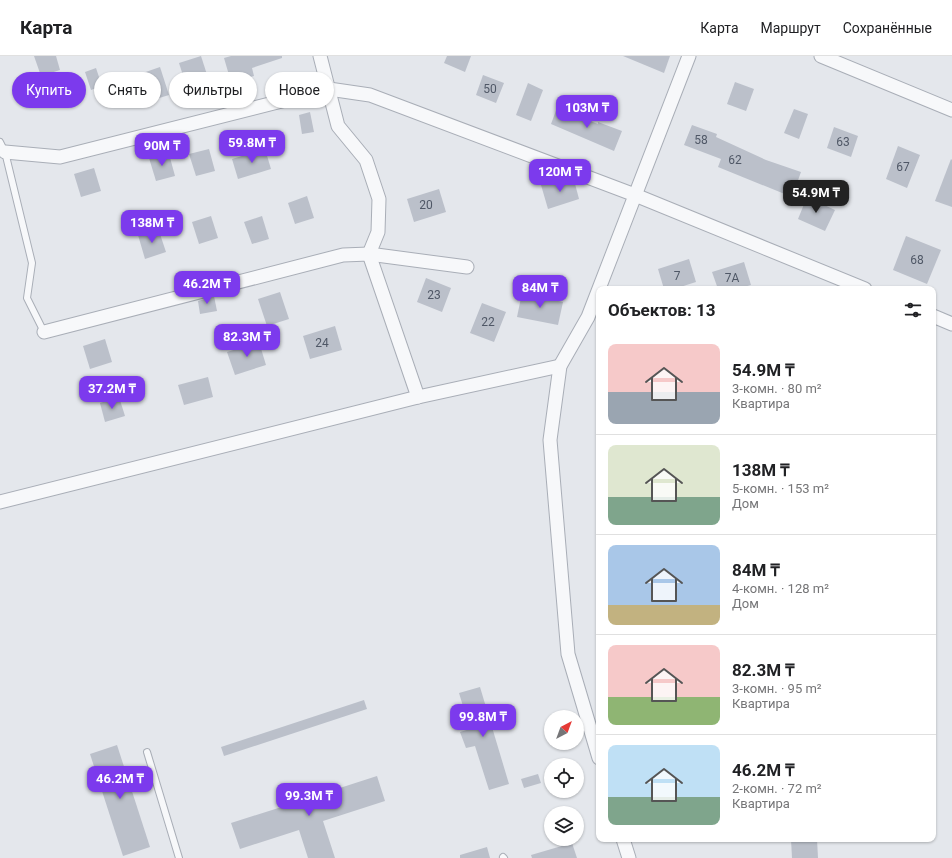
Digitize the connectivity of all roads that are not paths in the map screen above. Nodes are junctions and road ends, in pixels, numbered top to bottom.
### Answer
1 (320, 56) edge
2 (689, 56) edge
3 (821, 56) edge
4 (324, 72) edge
5 (334, 90) edge
6 (265, 105) edge
7 (334, 108) edge
8 (952, 110) edge
9 (2, 147) edge
10 (635, 195) junction
11 (369, 254) junction
12 (468, 267) dead end
13 (600, 286) edge
14 (858, 286) edge
15 (596, 297) edge
16 (936, 317) edge
17 (952, 324) edge
18 (44, 332) joint
19 (560, 366) junction
20 (418, 397) junction
21 (0, 502) edge
22 (596, 748) edge
23 (148, 752) dead end
24 (624, 842) edge
25 (179, 858) edge
26 (629, 858) edge

1 - 4 street
2 - 10 street
3 - 8 street
5 - 10 street
6 - 9 street
7 - 11 street
9 - 18 lane
10 - 13 street
10 - 14 street
11 - 12 street
11 - 18 street
11 - 20 street
15 - 19 street
16 - 17 street
19 - 20 street
19 - 22 street
20 - 21 street
23 - 25 lane
24 - 26 street

